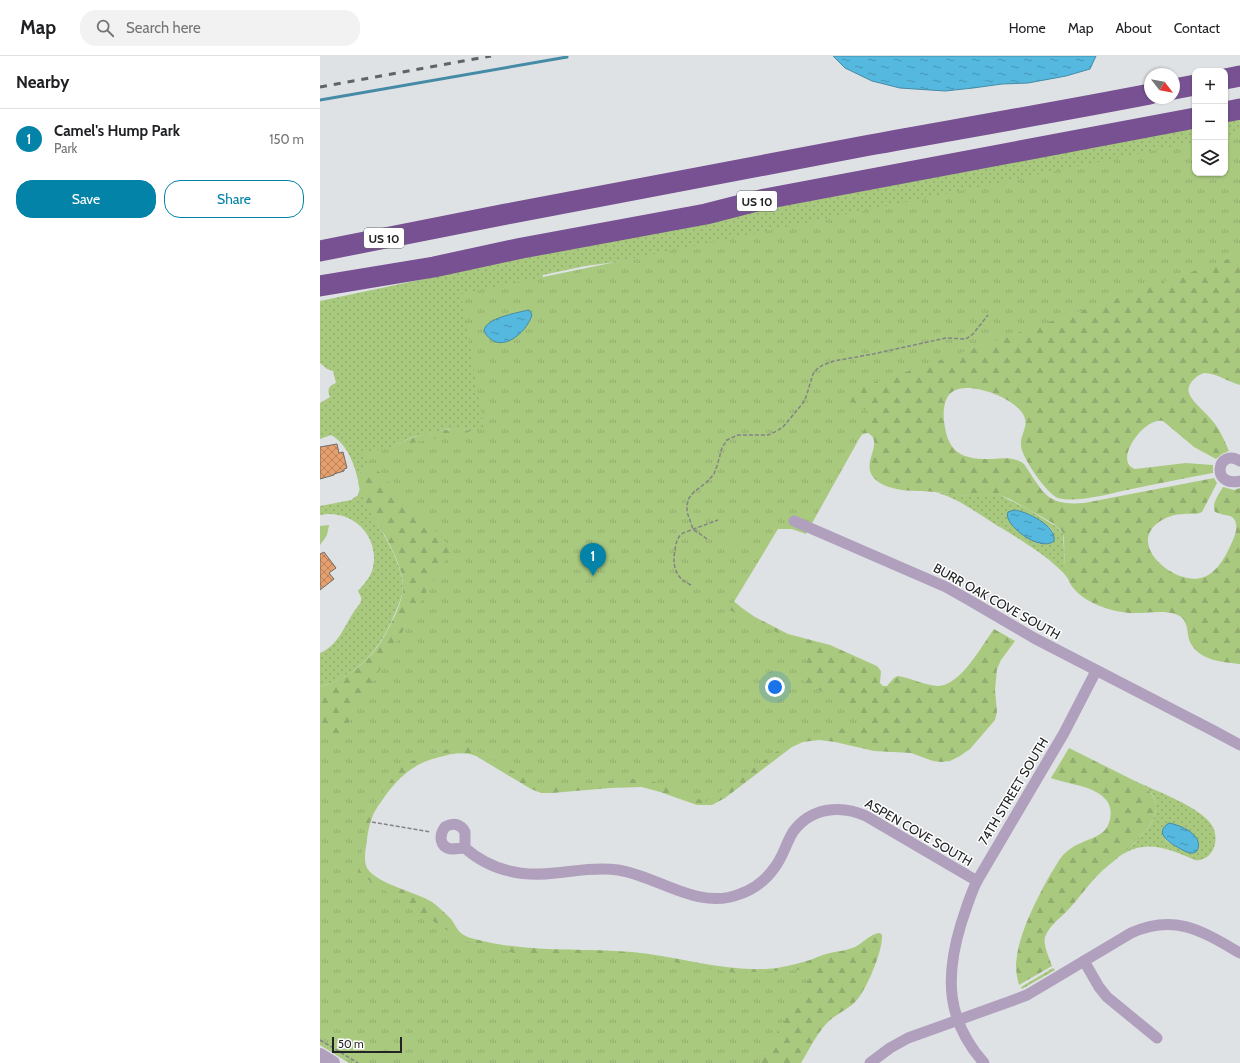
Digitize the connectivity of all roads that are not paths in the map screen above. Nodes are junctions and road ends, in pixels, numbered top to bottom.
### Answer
1 (1240, 76) edge
2 (1228, 78) edge
3 (1192, 86) edge
4 (1180, 88) edge
5 (1144, 95) edge
6 (1240, 109) edge
7 (1228, 111) edge
8 (1192, 119) edge
9 (320, 250) edge
10 (320, 286) edge
11 (1240, 461) edge
12 (1240, 482) edge
13 (794, 521) dead end
14 (1096, 671) junction
15 (1240, 745) edge
16 (465, 848) junction
17 (977, 880) junction
18 (1240, 953) edge
19 (1084, 961) junction
20 (958, 1020) junction
21 (1157, 1038) dead end
22 (320, 1055) edge
23 (333, 1063) edge
24 (870, 1063) edge
25 (984, 1063) edge

1 - 2 highway
3 - 4 highway
5 - 9 highway, US 10
6 - 7 highway
8 - 10 highway, US 10
11 - 12 street
13 - 14 street, BURR OAK COVE SOUTH
14 - 15 street, BURR OAK COVE SOUTH
14 - 17 street, 74TH STREET SOUTH
16 - 16 street, ASPEN COVE SOUTH
16 - 17 street, ASPEN COVE SOUTH
17 - 20 street, 74TH STREET SOUTH
18 - 19 street
19 - 20 street
19 - 21 street
20 - 24 street
20 - 25 street, 74TH STREET SOUTH
22 - 23 street

